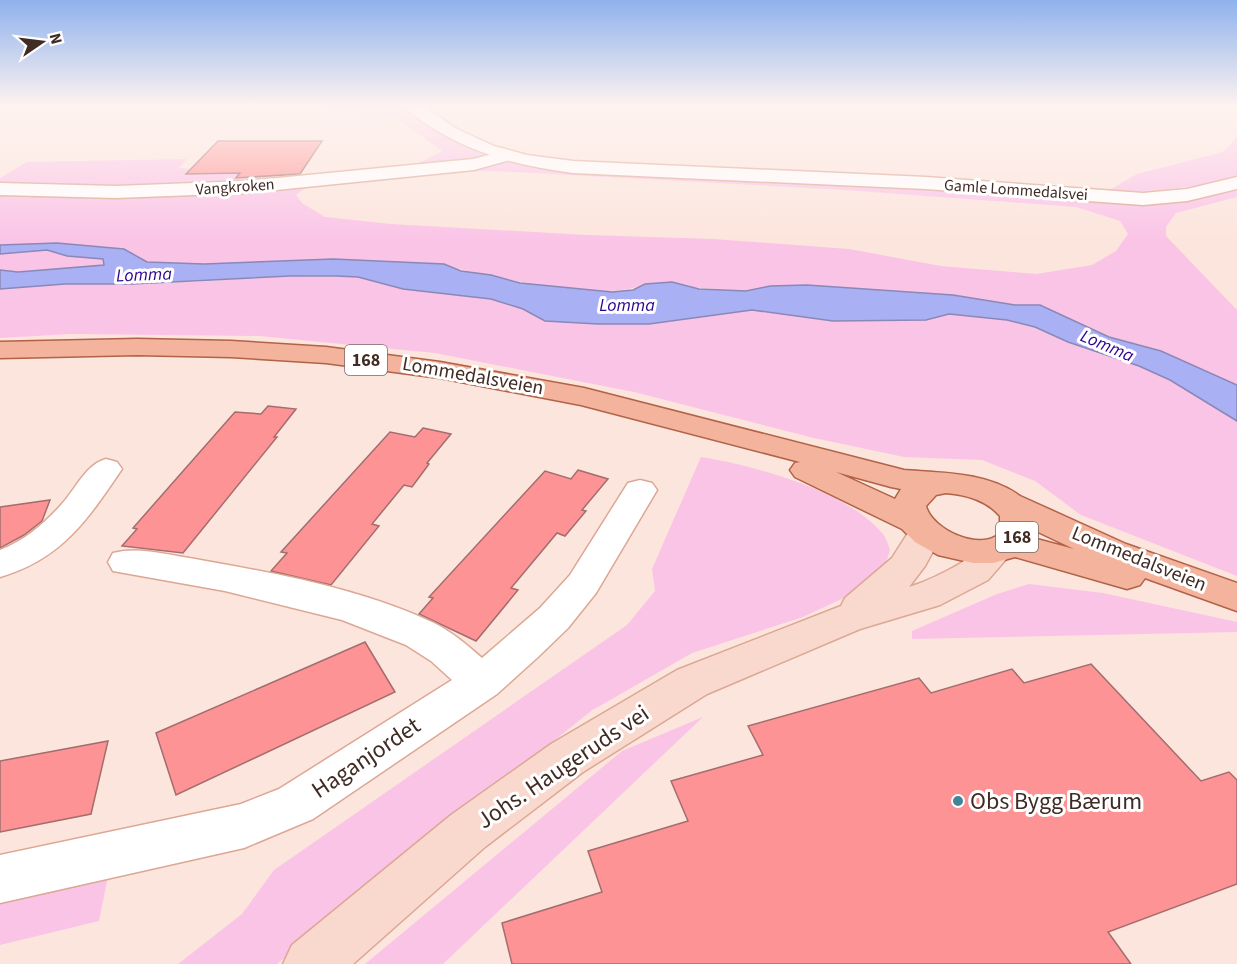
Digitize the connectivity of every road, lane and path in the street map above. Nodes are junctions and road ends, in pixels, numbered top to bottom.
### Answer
1 (491, 151) edge
2 (504, 156) junction
3 (1237, 183) edge
4 (0, 189) edge
5 (0, 350) edge
6 (724, 434) junction
7 (106, 469) dead end
8 (946, 483) junction
9 (640, 490) dead end
10 (1009, 504) junction
11 (918, 526) junction
12 (1003, 547) junction
13 (126, 562) dead end
14 (0, 564) edge
15 (1237, 597) edge
16 (1237, 605) edge
17 (846, 619) junction
18 (482, 682) junction
19 (0, 879) edge
20 (310, 964) edge

1 - 2 street, Gamle Lommedalsvei
2 - 3 street, Gamle Lommedalsvei
2 - 4 street, Vangkroken
5 - 6 main road, Lommedalsveien / 168
6 - 8 main road, Lommedalsveien / 168
6 - 11 main road, Lommedalsveien / 168
7 - 14 street
8 - 10 main road, 168
8 - 11 main road, 168
9 - 18 street, Haganjordet
10 - 12 main road, 168
10 - 15 main road, Lommedalsveien / 168
11 - 12 main road, 168
11 - 17 main road, Johs. Haugeruds vei
12 - 16 main road, Lommedalsveien / 168
12 - 17 main road, Johs. Haugeruds vei
13 - 18 street
17 - 20 main road, Johs. Haugeruds vei
18 - 19 street, Haganjordet

